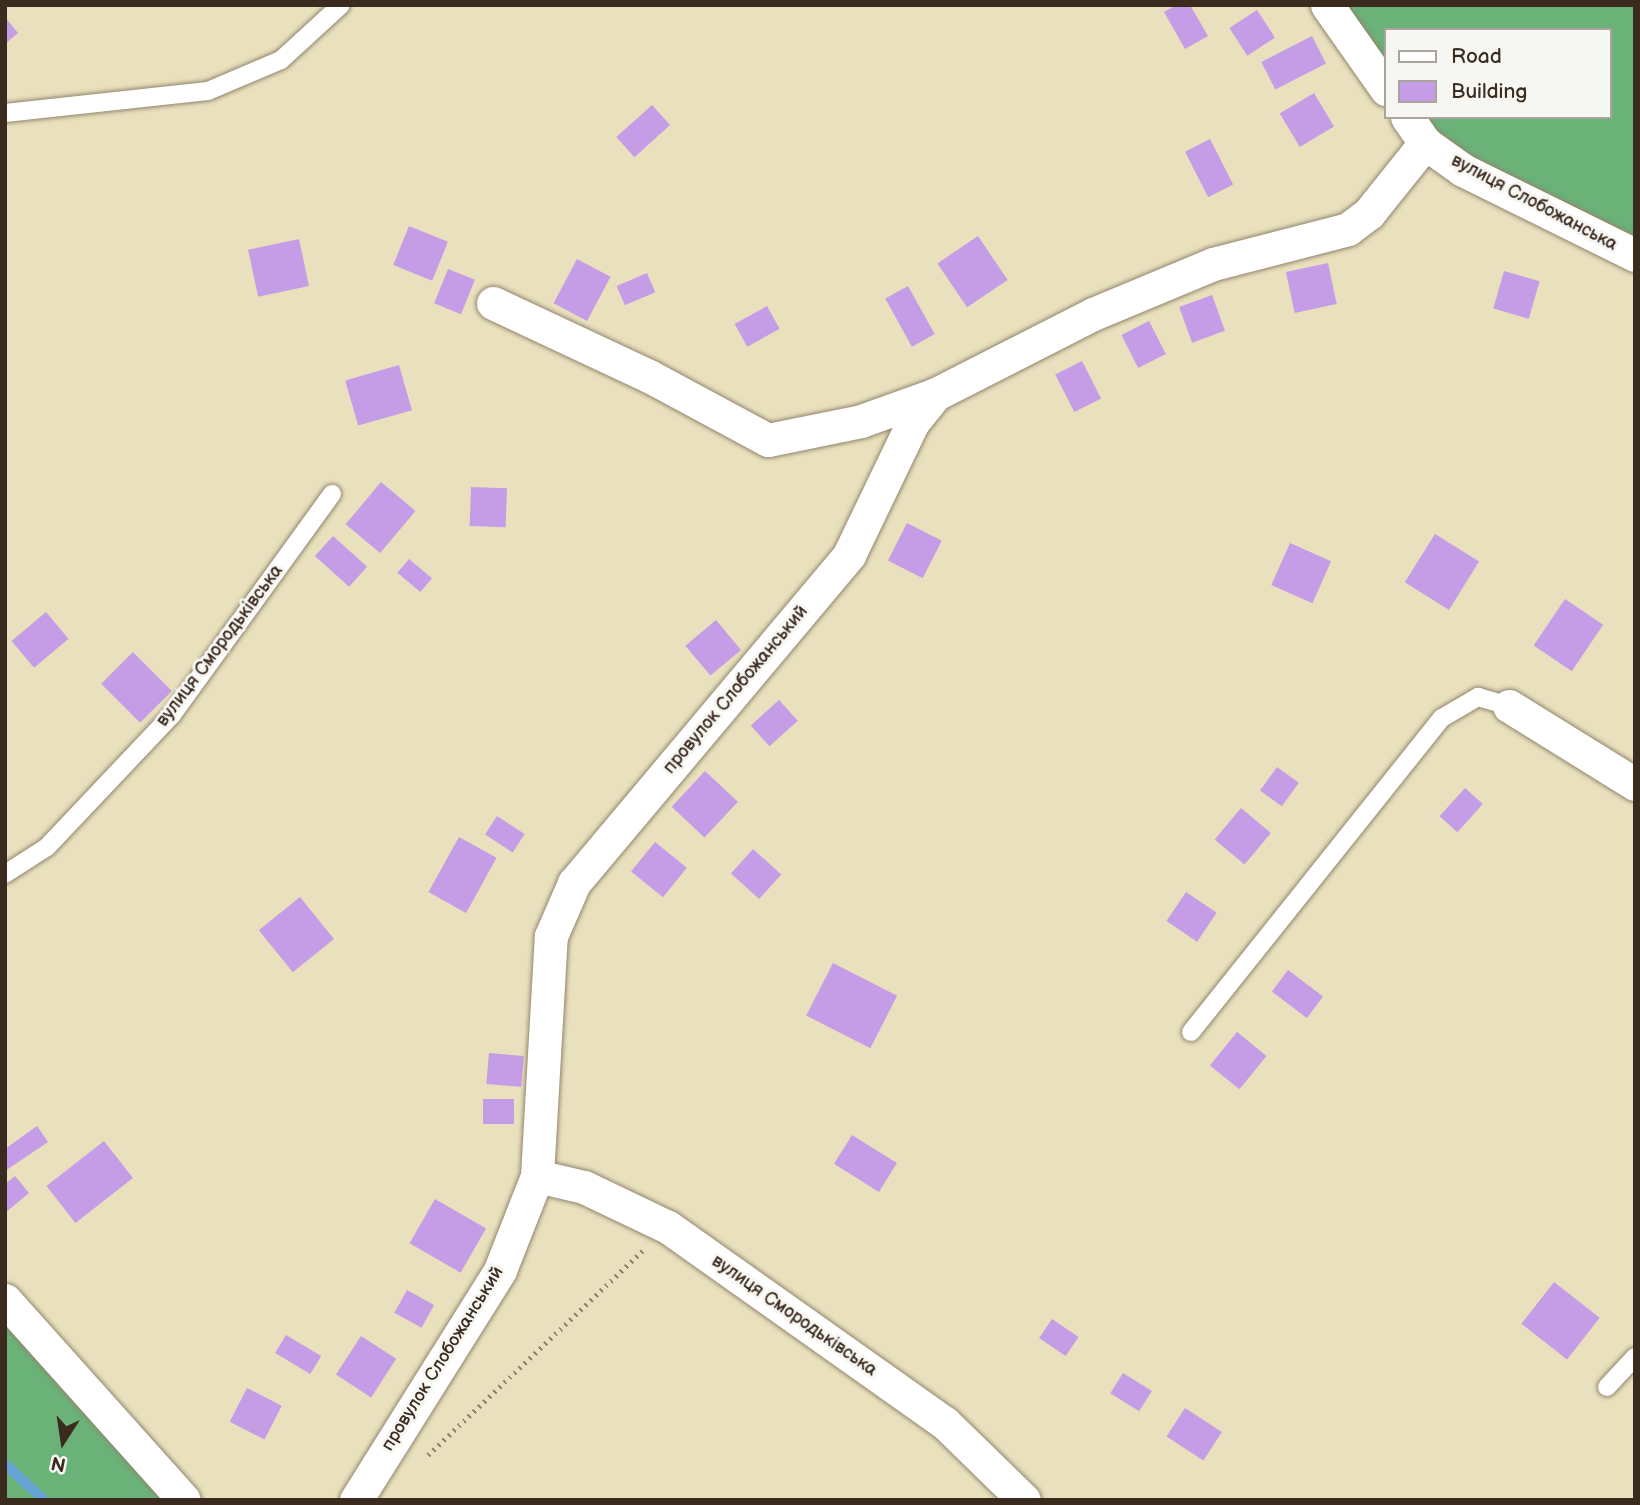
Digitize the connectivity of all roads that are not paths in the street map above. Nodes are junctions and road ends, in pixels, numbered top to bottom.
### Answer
1 (341, 5) edge
2 (1327, 5) edge
3 (1384, 86) edge
4 (5, 113) edge
5 (1416, 130) edge
6 (1635, 256) edge
7 (493, 303) dead end
8 (936, 394) junction
9 (332, 494) dead end
10 (1509, 706) joint
11 (1635, 784) edge
12 (5, 874) edge
13 (1191, 1032) dead end
14 (537, 1176) junction
15 (5, 1300) edge
16 (1635, 1357) edge
17 (1607, 1387) dead end
18 (184, 1500) edge
19 (356, 1500) edge
20 (1024, 1500) edge

1 - 4 lane
2 - 3 street
5 - 6 street, вулиця Слобожанська
5 - 8 street, провулок Слобожанський
7 - 8 street
8 - 14 street, провулок Слобожанський
9 - 12 lane, вулиця Смородьківська
10 - 11 street
10 - 13 lane
14 - 19 street, провулок Слобожанський
14 - 20 street, вулиця Смородьківська
15 - 18 street
16 - 17 lane

